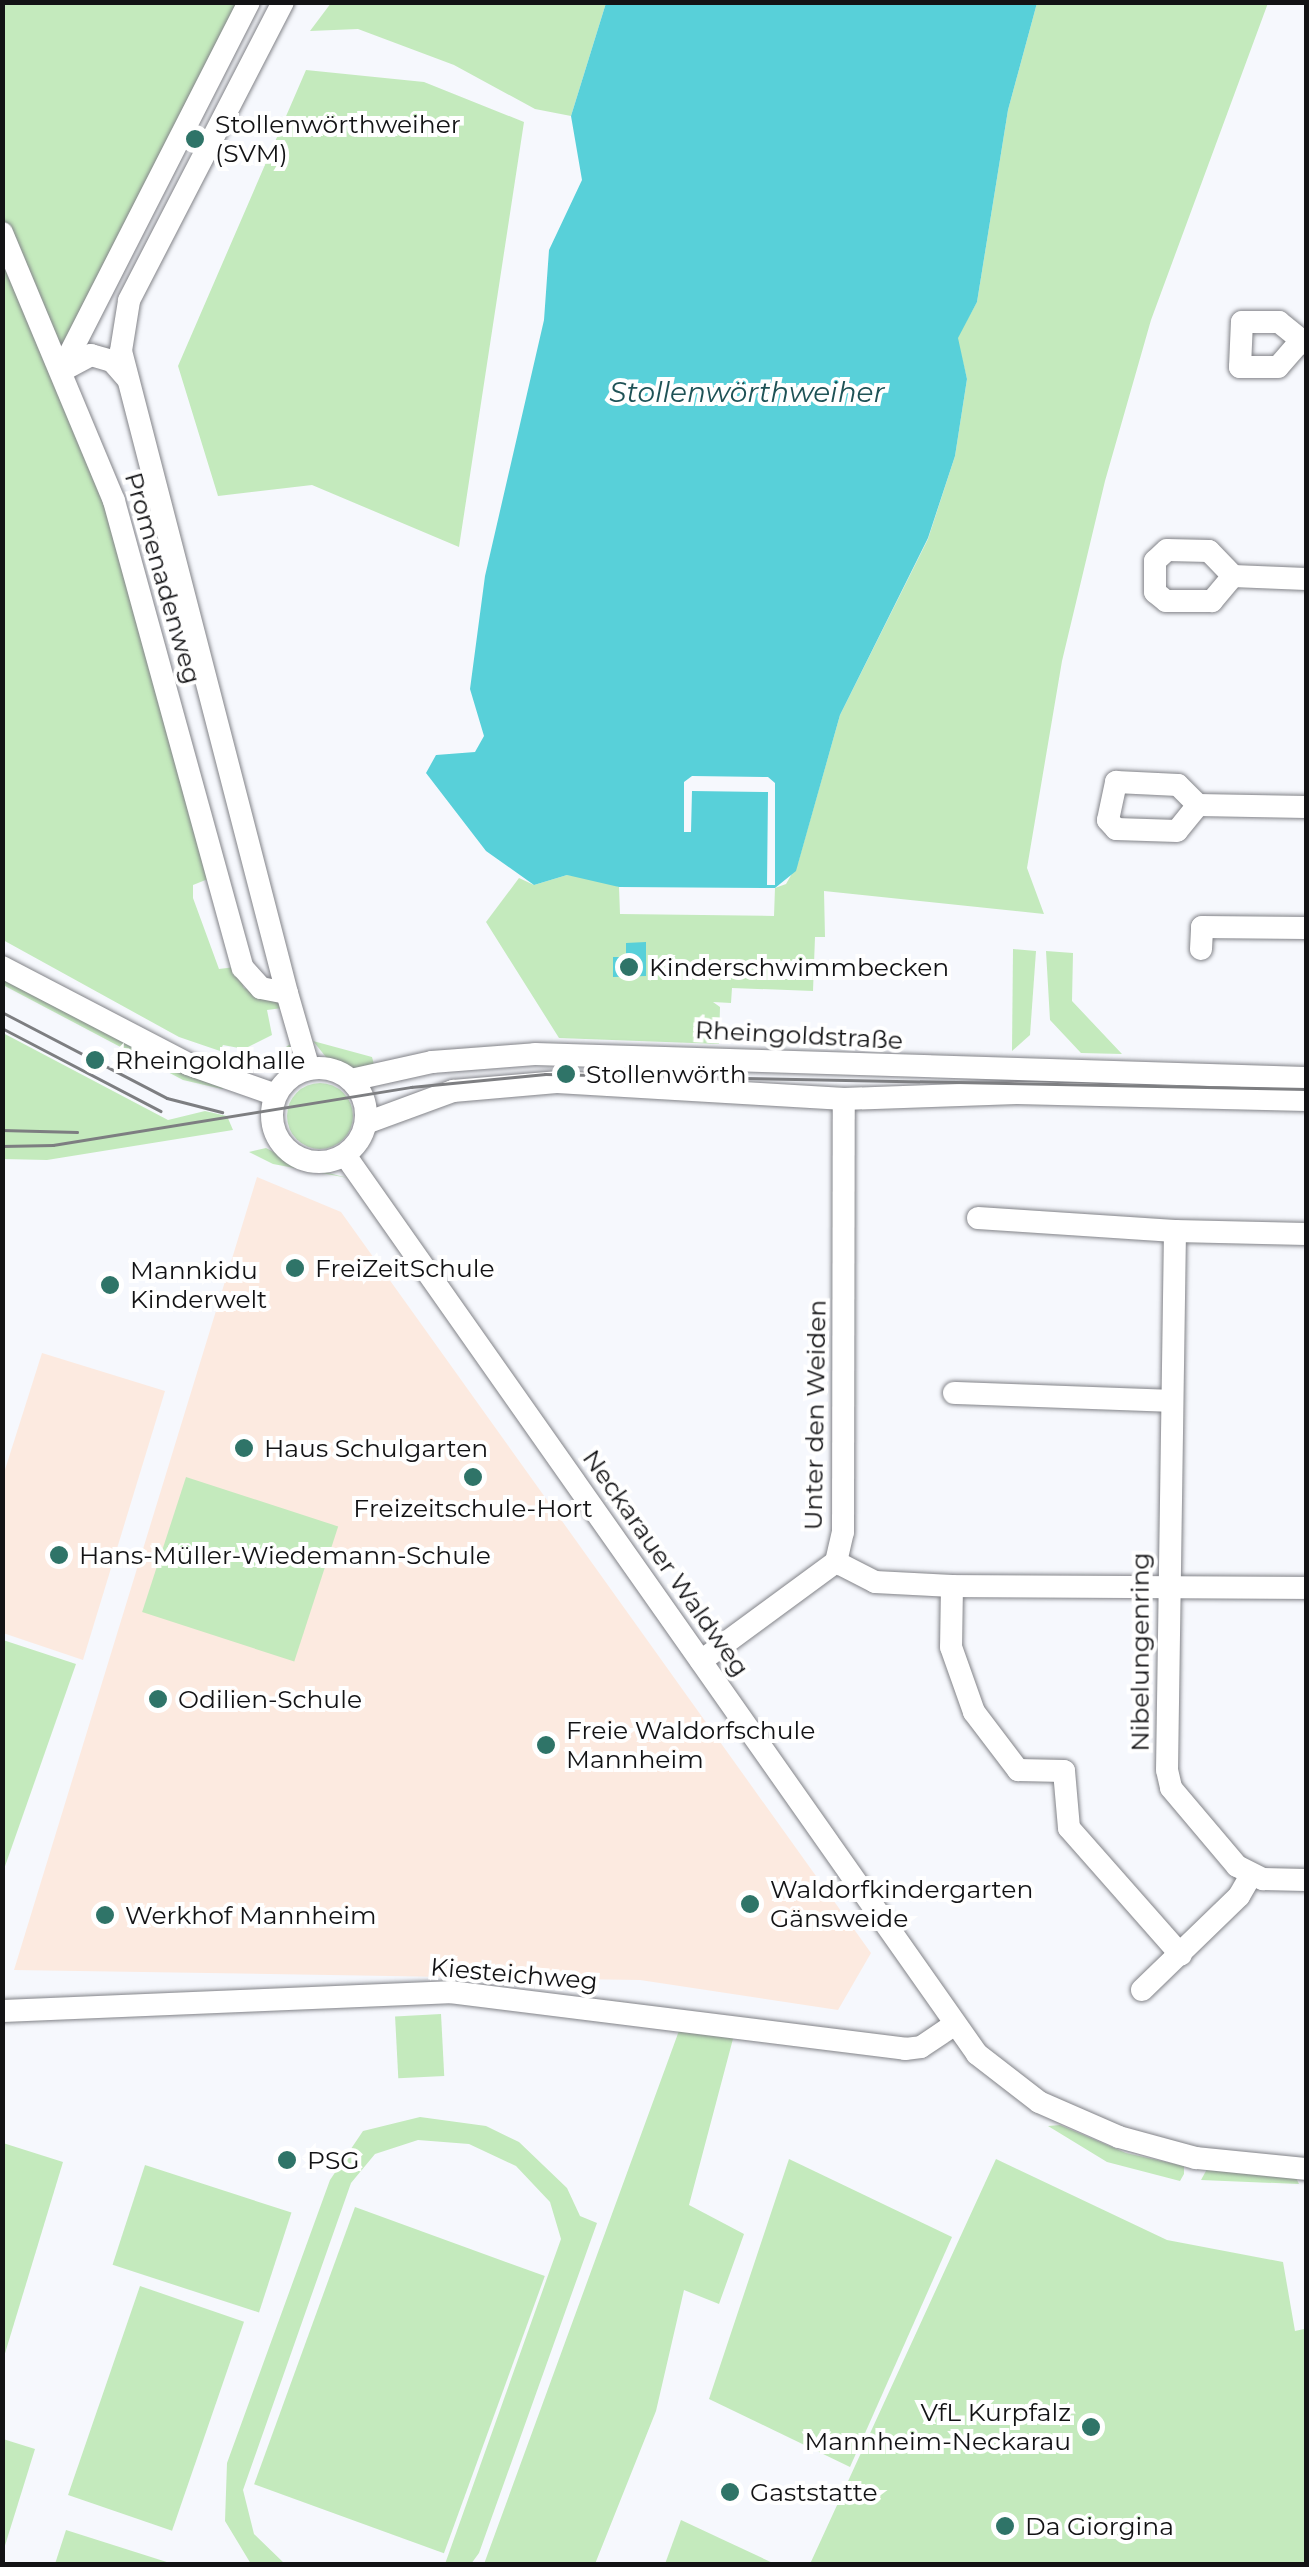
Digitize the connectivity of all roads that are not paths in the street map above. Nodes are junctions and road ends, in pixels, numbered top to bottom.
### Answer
1 (249, 2) edge
2 (283, 2) edge
3 (2, 233) edge
4 (61, 371) junction
5 (127, 378) junction
6 (1232, 576) dead end
7 (1306, 579) edge
8 (241, 804) junction
9 (1198, 805) dead end
10 (198, 806) junction
11 (1306, 807) edge
12 (1306, 928) edge
13 (1201, 949) dead end
14 (2, 967) edge
15 (287, 993) junction
16 (308, 1068) junction
17 (1306, 1078) edge
18 (351, 1080) junction
19 (276, 1095) junction
20 (844, 1100) junction
21 (1306, 1100) edge
22 (366, 1123) junction
23 (345, 1155) junction
24 (978, 1218) dead end
25 (1175, 1231) junction
26 (1306, 1234) edge
27 (954, 1393) dead end
28 (1170, 1401) junction
29 (836, 1562) junction
30 (952, 1586) junction
31 (1167, 1586) junction
32 (1306, 1588) edge
33 (701, 1661) junction
34 (1251, 1875) junction
35 (1306, 1880) edge
36 (1181, 1955) junction
37 (1142, 1990) dead end
38 (2, 2011) edge
39 (952, 2026) junction
40 (1306, 2169) edge

1 - 4 street
2 - 5 street
3 - 4 street, Promenadenweg
4 - 5 street
4 - 10 street, Promenadenweg
5 - 8 street
6 - 7 street
8 - 10 street
8 - 15 street
9 - 11 street
10 - 15 street, Promenadenweg
12 - 13 street
14 - 19 street
15 - 16 street
16 - 18 street, Rheingoldstraße
16 - 19 street
17 - 18 street, Rheingoldstraße
18 - 22 street
19 - 23 street
20 - 21 street
20 - 22 street
20 - 29 street, Unter den Weiden
22 - 23 street
23 - 33 street, Neckarauer Waldweg
24 - 25 street
25 - 26 street
25 - 28 street, Nibelungenring
27 - 28 street
28 - 31 street, Nibelungenring
29 - 30 street
29 - 33 street, Unter den Weiden
30 - 31 street
30 - 36 street
31 - 32 street
31 - 34 street, Nibelungenring
33 - 39 street, Neckarauer Waldweg
34 - 35 street
34 - 36 street
36 - 37 street
38 - 39 street, Kiesteichweg
39 - 40 street, Neckarauer Waldweg

